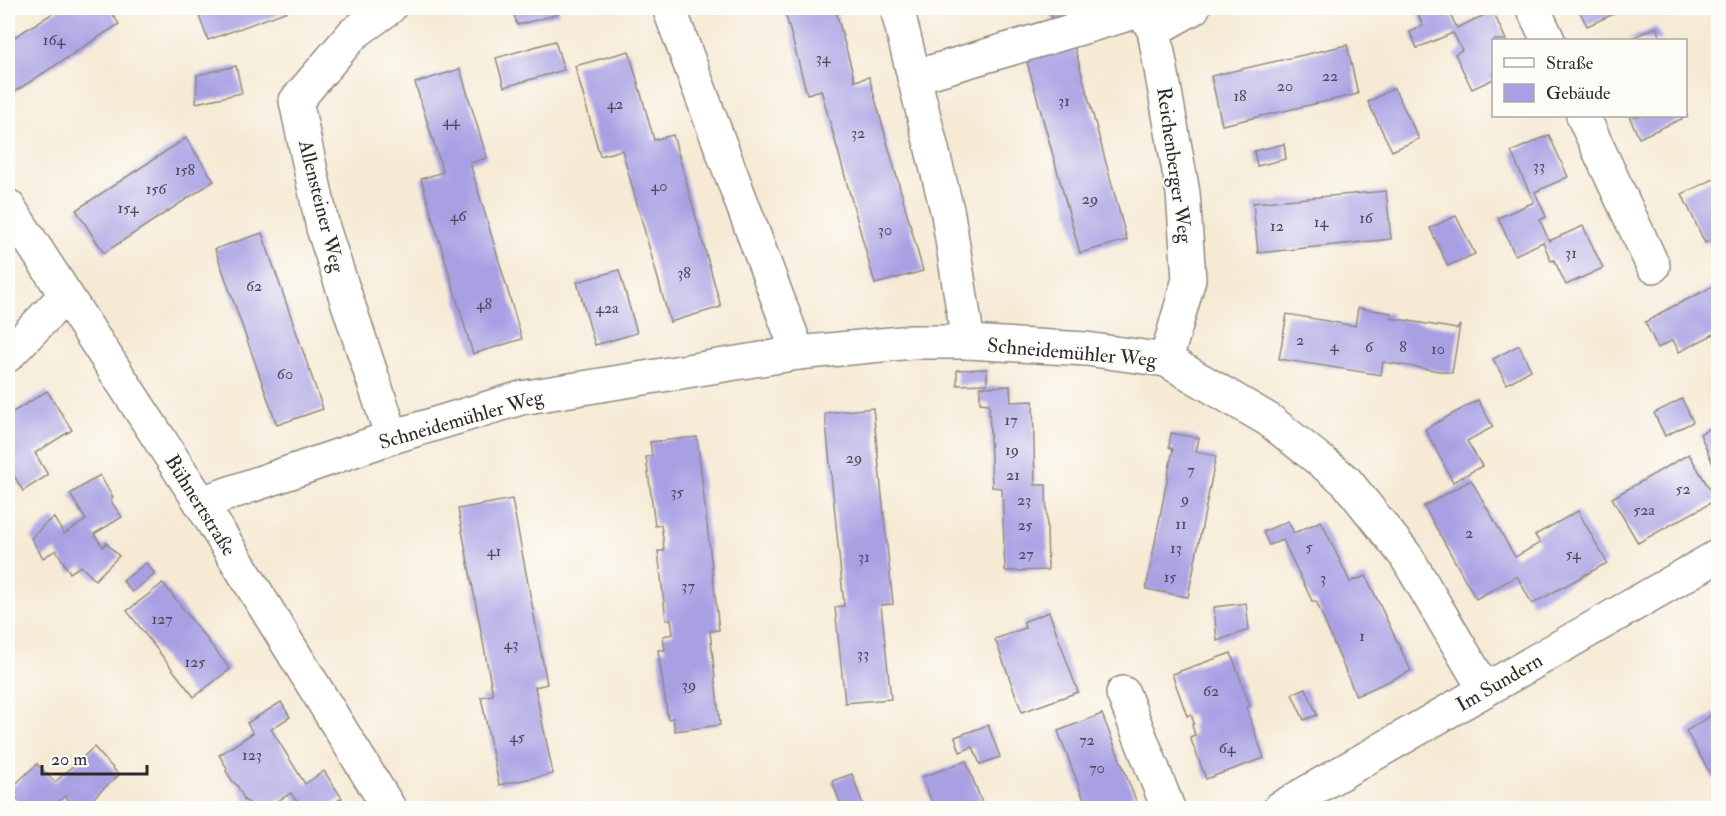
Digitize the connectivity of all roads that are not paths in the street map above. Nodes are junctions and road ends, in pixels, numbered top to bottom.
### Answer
1 (389, 8) edge
2 (669, 8) edge
3 (897, 8) edge
4 (1193, 8) edge
5 (1533, 8) edge
6 (1145, 16) edge
7 (1548, 39) edge
8 (914, 77) junction
9 (1583, 117) edge
10 (8, 206) edge
11 (1653, 266) dead end
12 (65, 296) junction
13 (968, 342) junction
14 (798, 353) junction
15 (8, 355) edge
16 (1166, 360) junction
17 (392, 437) junction
18 (201, 503) junction
19 (1719, 556) edge
20 (1485, 690) junction
21 (1123, 693) dead end
22 (389, 808) edge
23 (1168, 808) edge
24 (1280, 808) edge

1 - 17 street, Allensteiner Weg
2 - 14 street
3 - 8 street
4 - 6 street
5 - 7 street
6 - 8 street
6 - 16 street, Reichenberger Weg
8 - 13 street
9 - 11 street
10 - 12 street, Bühnertstraße
12 - 15 street
12 - 18 street, Bühnertstraße
13 - 14 street, Schneidemühler Weg
13 - 16 street, Schneidemühler Weg
14 - 17 street, Schneidemühler Weg
16 - 20 street, Schneidemühler Weg
17 - 18 street, Schneidemühler Weg
18 - 22 street, Bühnertstraße
19 - 20 street, Im Sundern
20 - 24 street, Im Sundern
21 - 23 street

